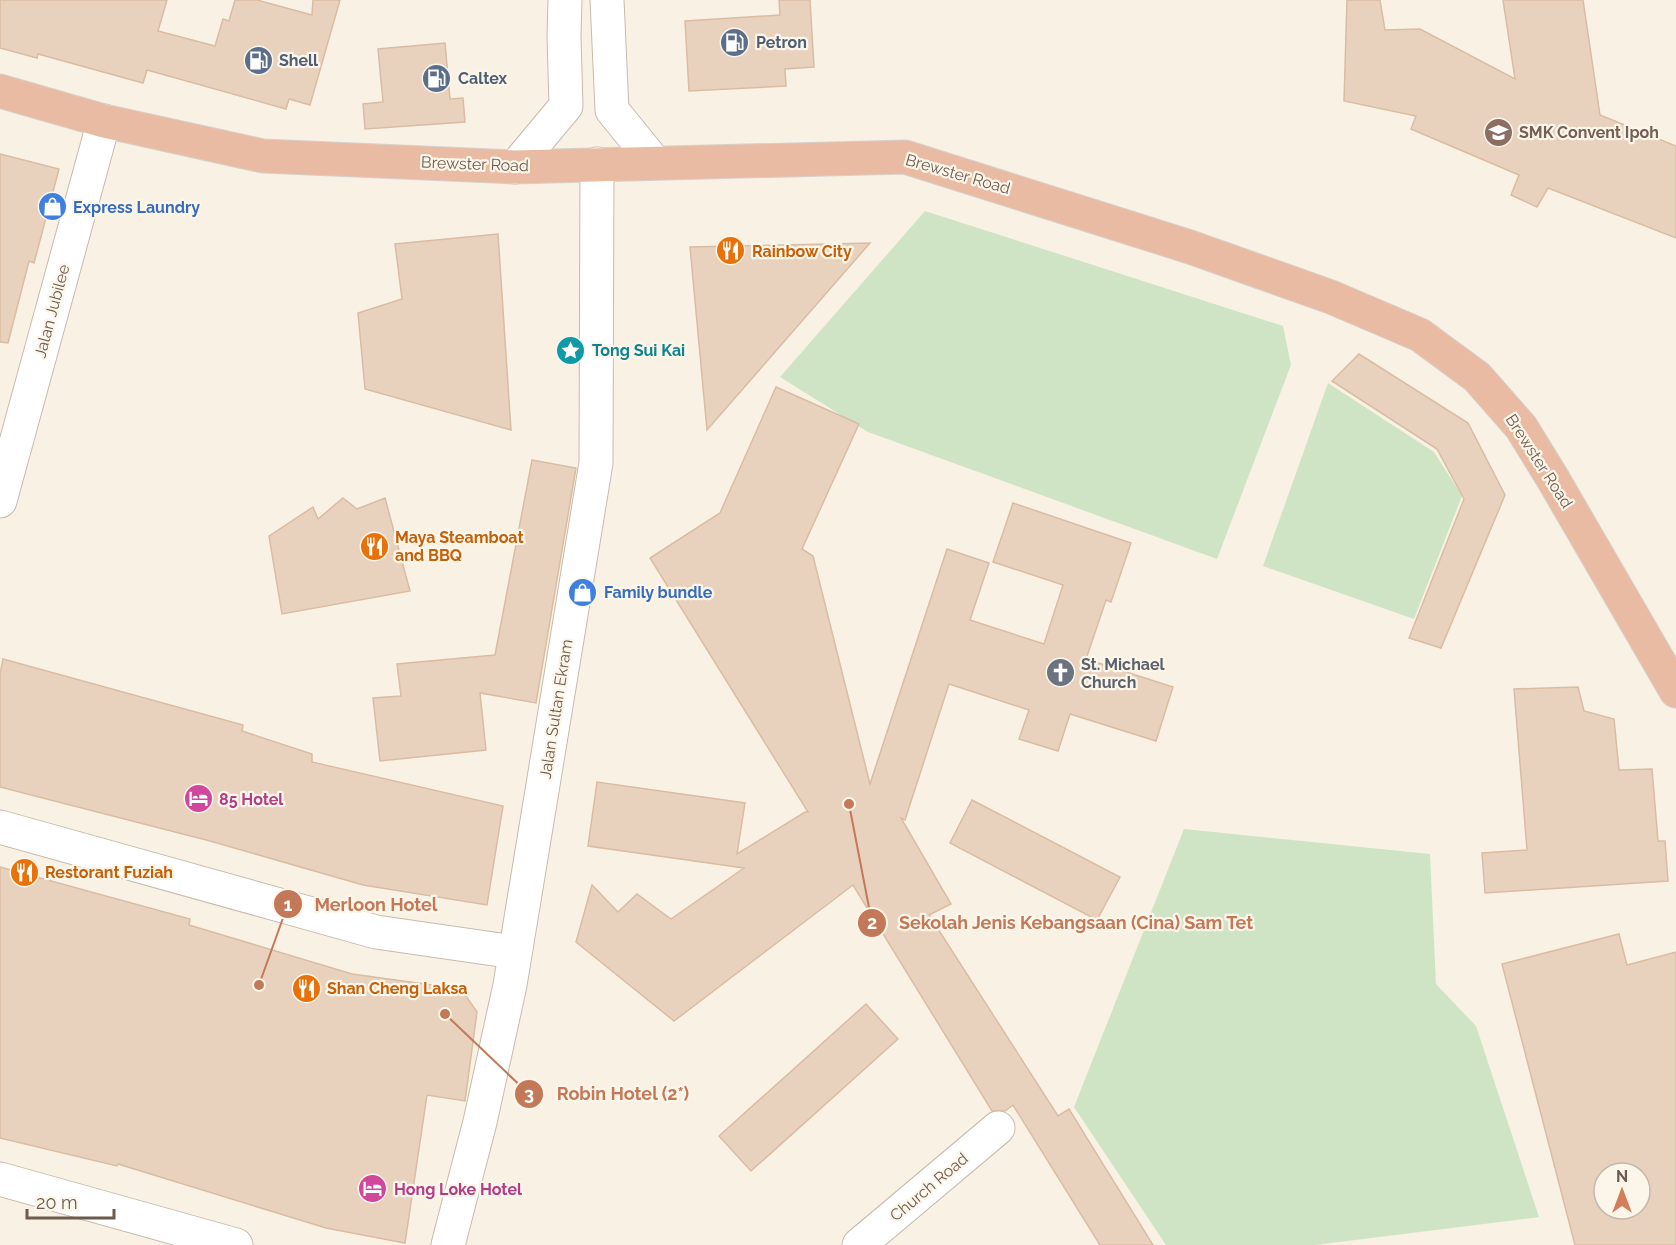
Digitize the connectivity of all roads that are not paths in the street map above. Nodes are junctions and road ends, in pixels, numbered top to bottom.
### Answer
1 (565, 0) edge
2 (607, 0) edge
3 (0, 91) edge
4 (104, 121) junction
5 (656, 163) junction
6 (597, 164) junction
7 (515, 167) junction
8 (0, 501) edge
9 (1676, 691) edge
10 (0, 827) edge
11 (514, 952) junction
12 (998, 1128) dead end
13 (0, 1179) edge
14 (236, 1245) edge
15 (448, 1245) edge
16 (859, 1245) edge

1 - 7 street
2 - 5 street
3 - 4 highway, Brewster Road
4 - 7 highway, Brewster Road
4 - 8 street, Jalan Jubilee
5 - 6 highway, Brewster Road
5 - 9 highway, Brewster Road
6 - 7 highway, Brewster Road
6 - 11 street, Jalan Sultan Ekram
10 - 11 street
11 - 15 street, Jalan Sultan Ekram
12 - 16 street, Church Road
13 - 14 street

